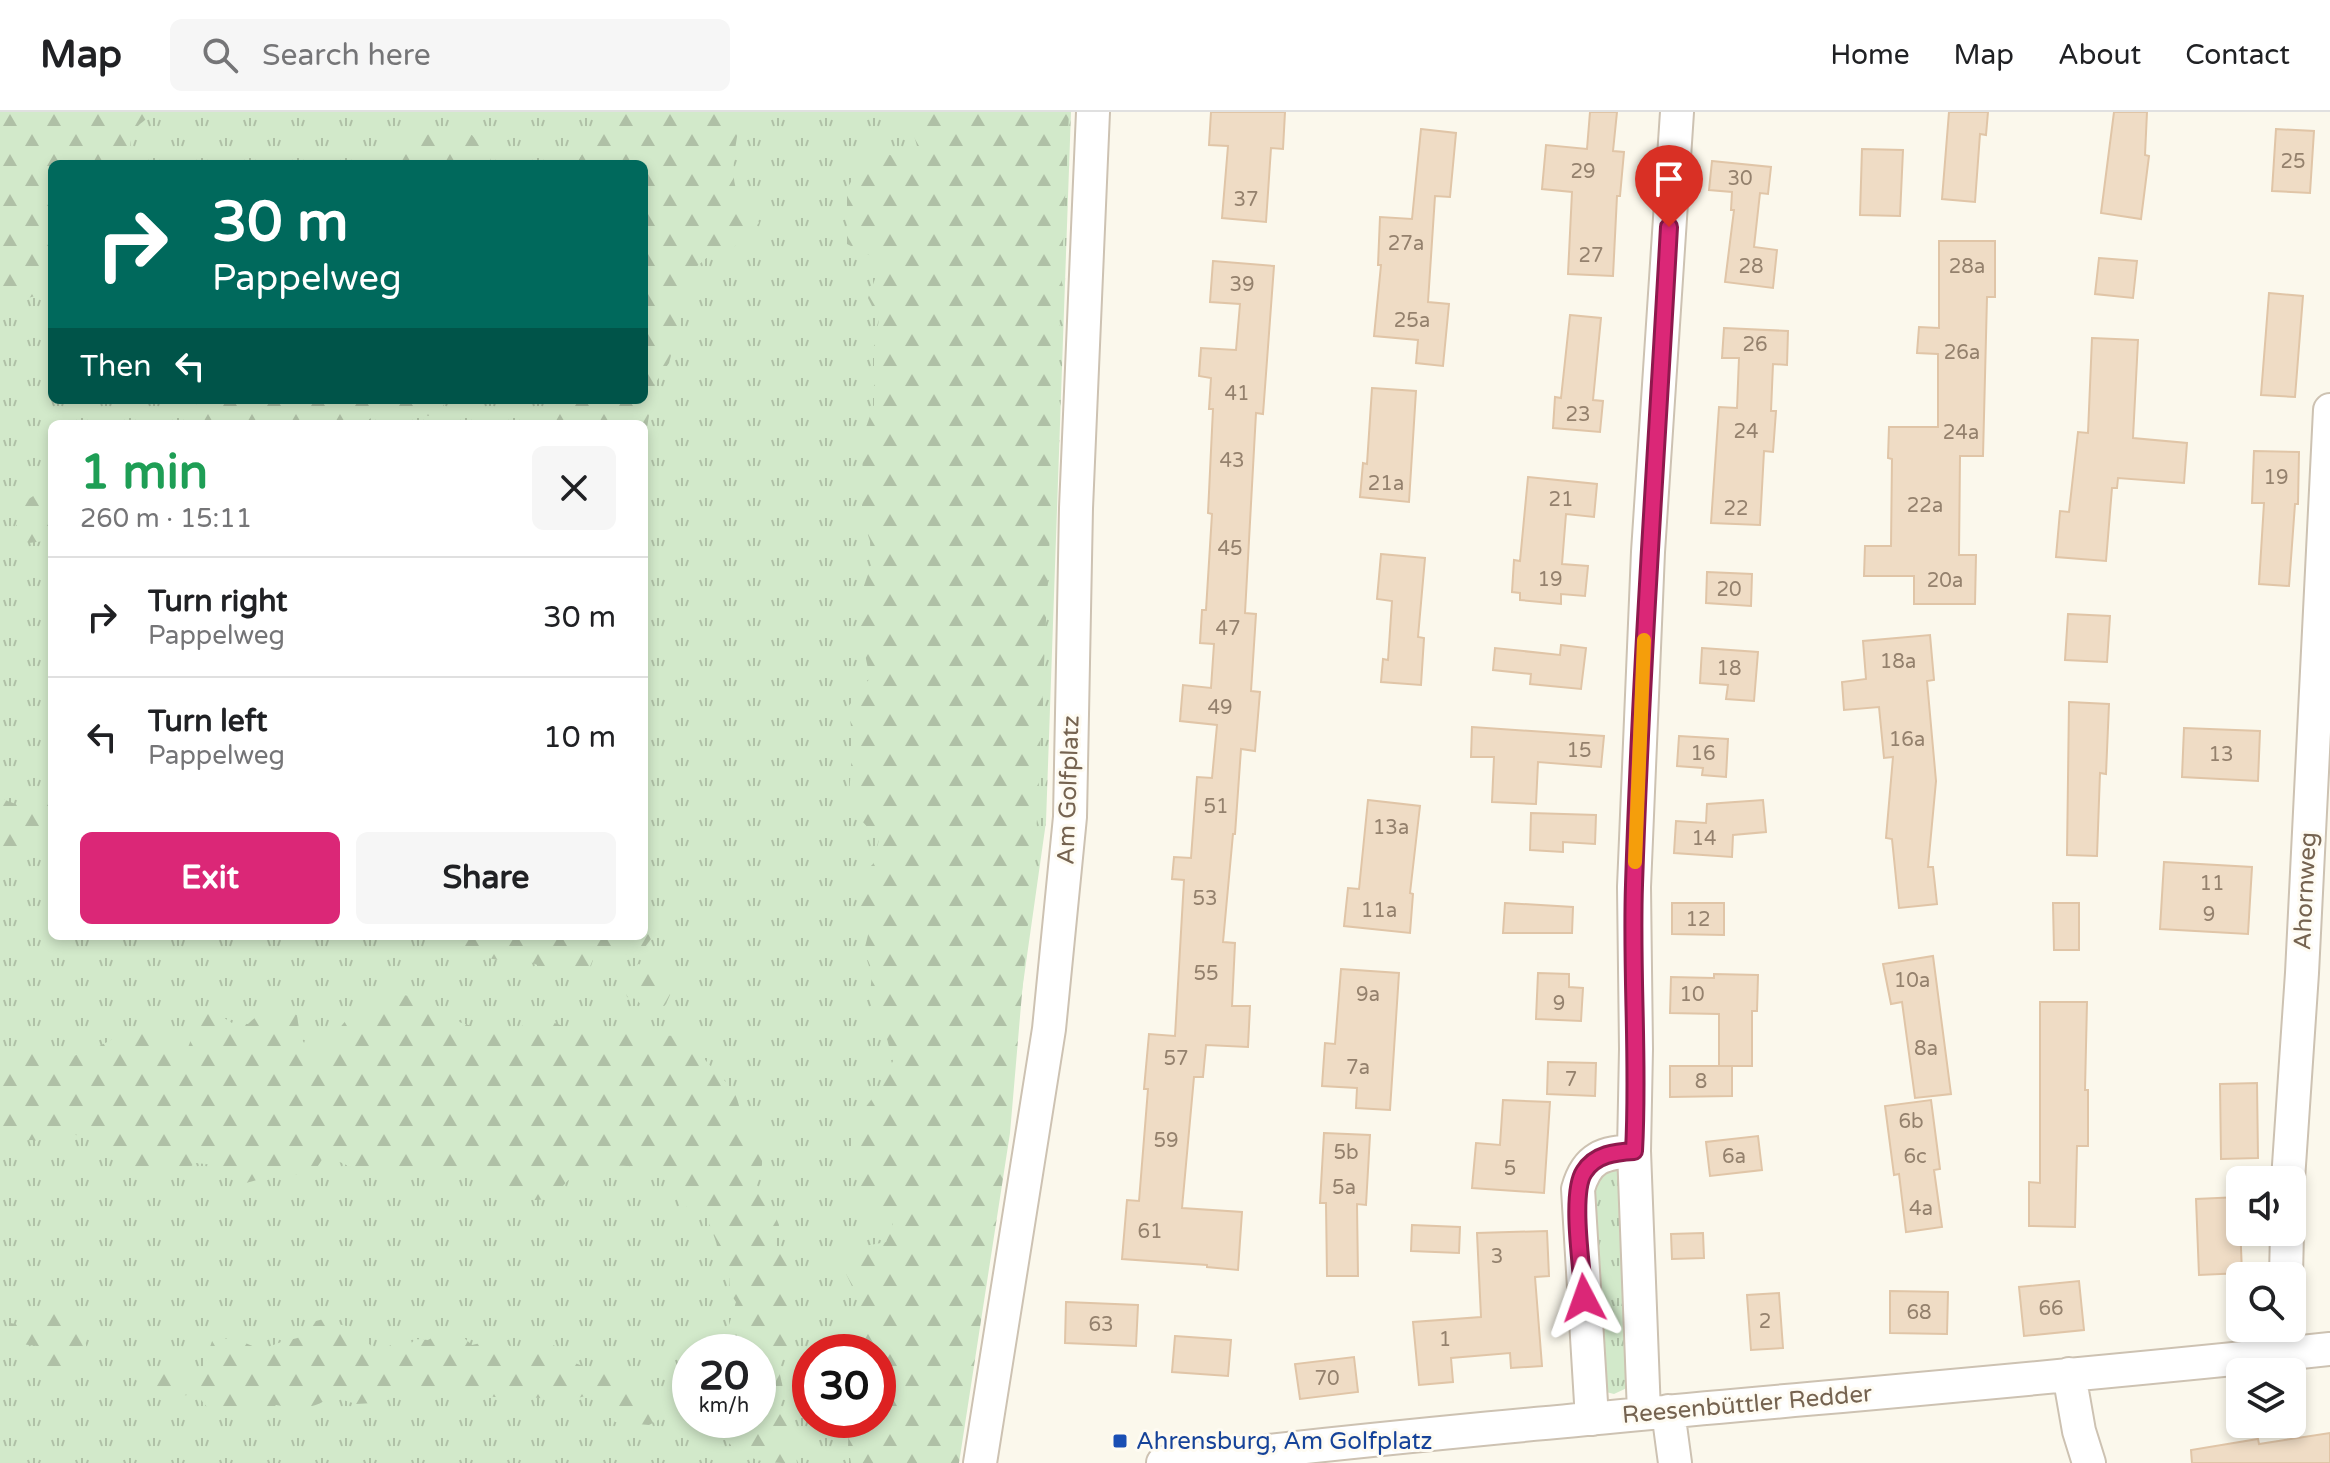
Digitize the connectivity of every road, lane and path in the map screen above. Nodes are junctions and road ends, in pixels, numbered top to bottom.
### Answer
1 (1093, 112) edge
2 (1677, 112) edge
3 (2330, 410) edge
4 (1634, 1151) junction
5 (2289, 1166) edge
6 (2278, 1342) edge
7 (2291, 1342) edge
8 (2330, 1349) edge
9 (2069, 1374) junction
10 (1656, 1412) junction
11 (1592, 1419) junction
12 (1306, 1455) edge
13 (980, 1463) edge
14 (1163, 1463) edge
15 (1675, 1463) edge
16 (2089, 1463) edge

1 - 13 street, Am Golfplatz
2 - 4 street
3 - 5 street, Ahornweg
4 - 10 street
4 - 11 street
6 - 9 street, Reesenbüttler Redder
7 - 8 street, Reesenbüttler Redder
9 - 10 street, Reesenbüttler Redder
9 - 16 street
10 - 11 street, Reesenbüttler Redder
10 - 15 street
11 - 12 street, Reesenbüttler Redder
12 - 14 street, Reesenbüttler Redder

